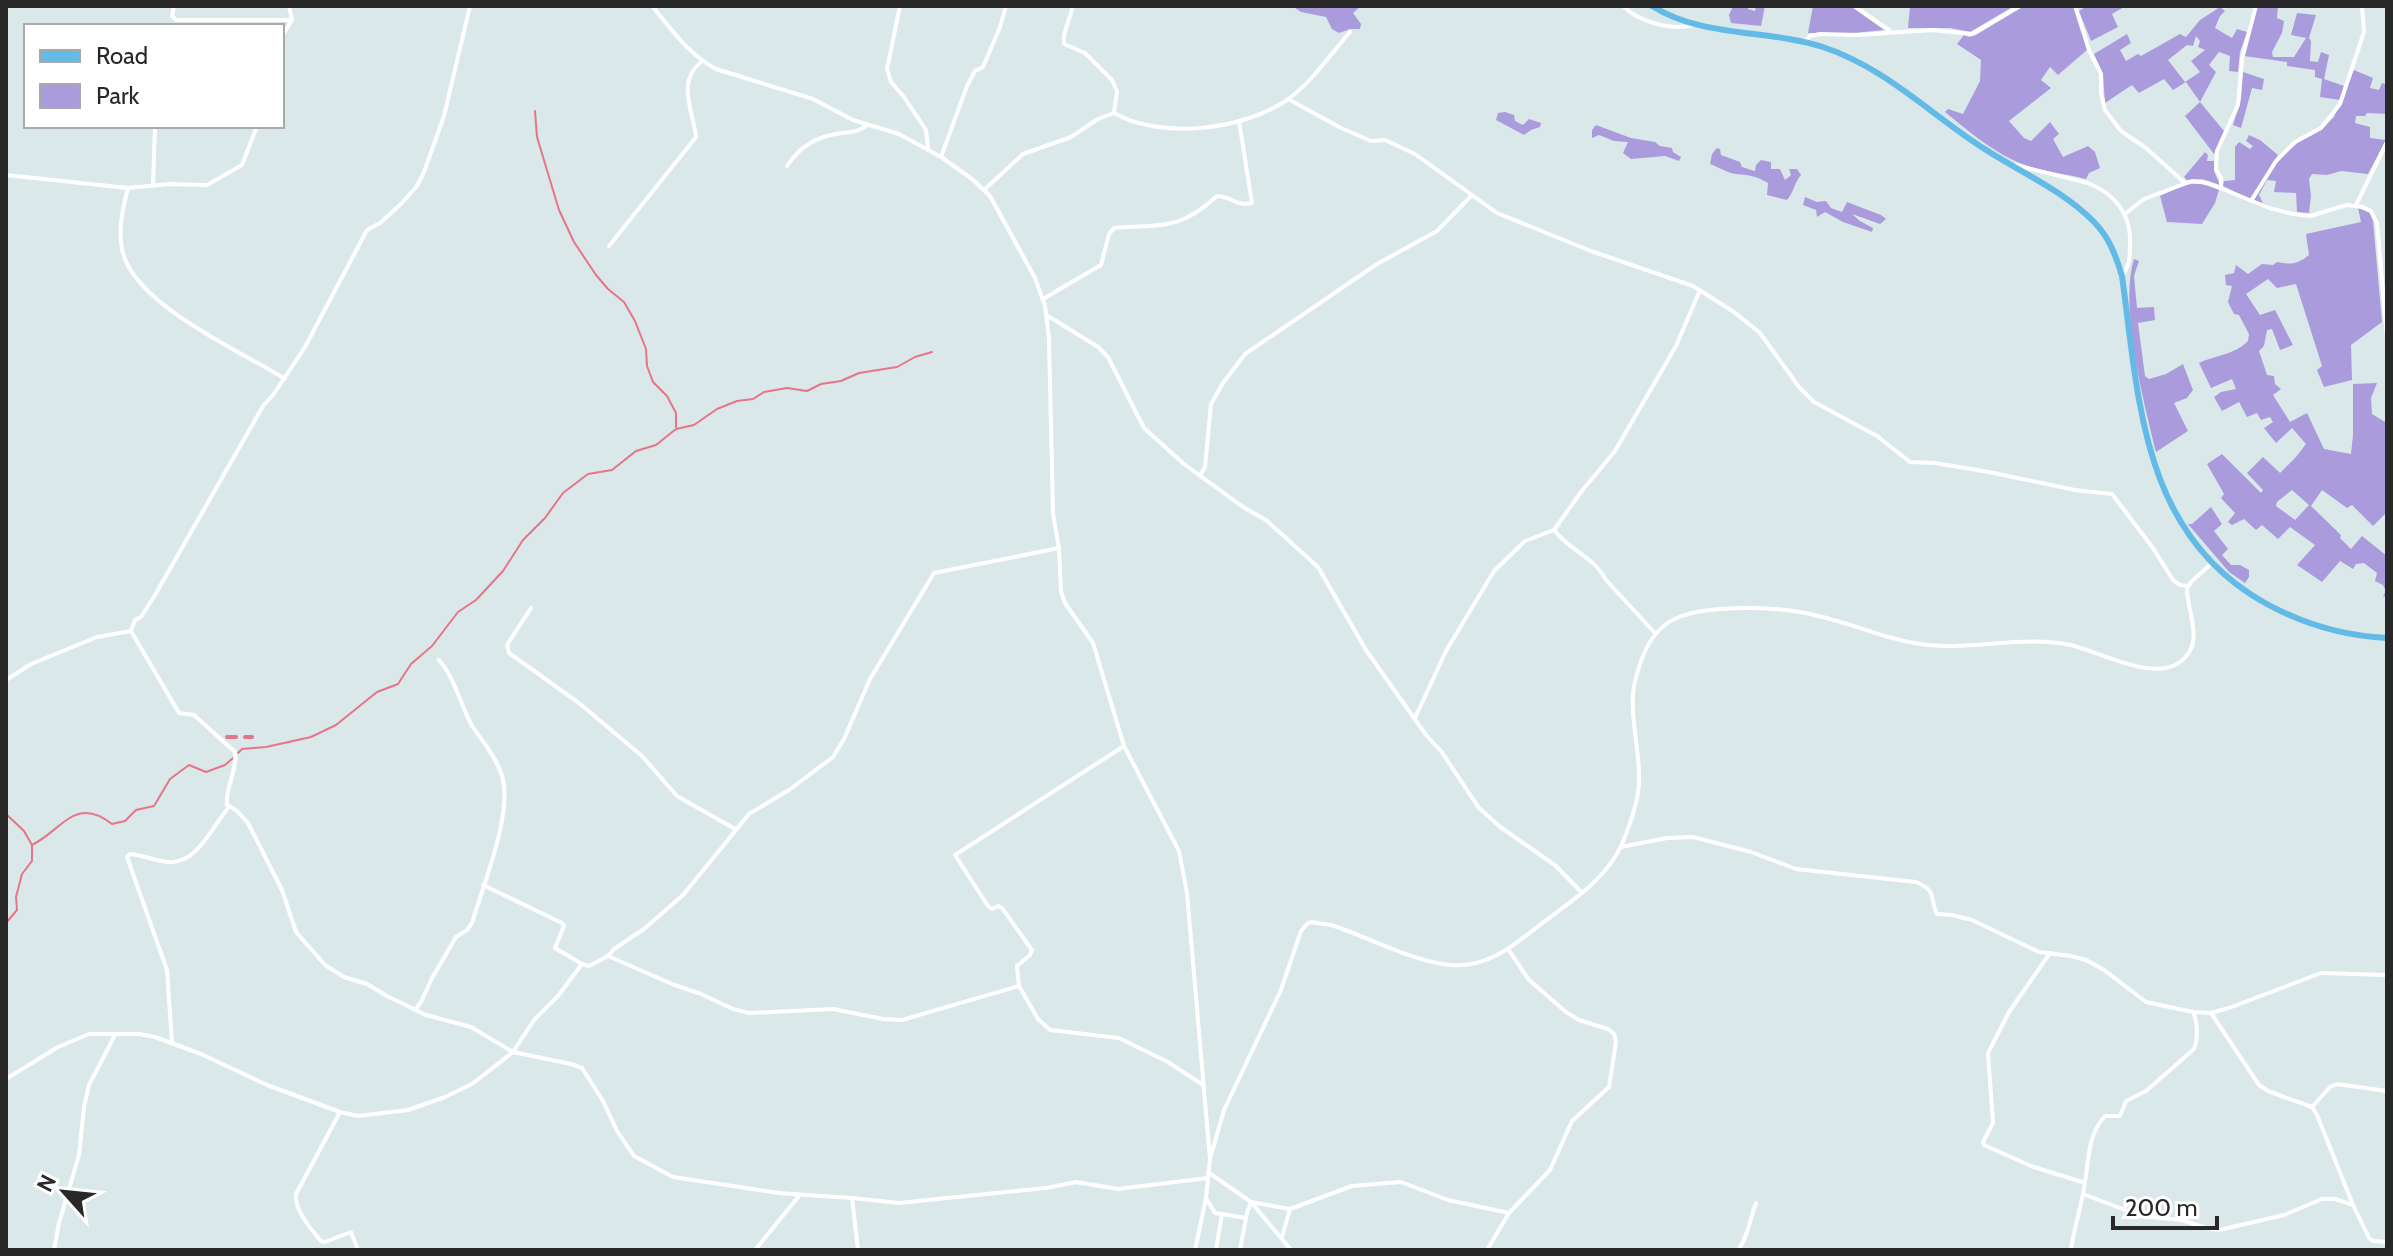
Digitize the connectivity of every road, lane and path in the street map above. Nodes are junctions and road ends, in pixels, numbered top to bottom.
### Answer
1 (174, 6) edge
2 (289, 6) edge
3 (470, 6) edge
4 (652, 6) edge
5 (900, 6) edge
6 (1006, 6) edge
7 (1073, 6) edge
8 (1623, 6) edge
9 (1652, 6) edge
10 (1854, 6) edge
11 (2020, 6) edge
12 (2075, 6) edge
13 (2256, 6) edge
14 (2362, 6) edge
15 (292, 20) junction
16 (1695, 25) junction
17 (1350, 32) dead end
18 (1891, 32) junction
19 (284, 33) edge
20 (1804, 42) junction
21 (702, 61) junction
22 (1288, 99) junction
23 (1114, 113) junction
24 (1239, 121) junction
25 (867, 124) junction
26 (155, 128) edge
27 (256, 128) edge
28 (2387, 142) edge
29 (928, 148) junction
30 (941, 157) junction
31 (2004, 162) junction
32 (787, 166) dead end
33 (6, 175) edge
34 (2185, 183) junction
35 (153, 185) junction
36 (128, 188) junction
37 (2221, 188) junction
38 (984, 190) junction
39 (1471, 196) junction
40 (2251, 201) junction
41 (2356, 205) junction
42 (2125, 214) junction
43 (609, 246) dead end
44 (2122, 276) junction
45 (1700, 290) junction
46 (1043, 299) junction
47 (1047, 315) junction
48 (2387, 337) edge
49 (285, 379) junction
50 (1201, 475) junction
51 (1554, 530) junction
52 (1059, 548) junction
53 (2212, 563) junction
54 (2188, 586) junction
55 (531, 608) dead end
56 (131, 631) junction
57 (1655, 633) junction
58 (2387, 638) edge
59 (439, 660) dead end
60 (6, 680) edge
61 (1415, 718) junction
62 (1124, 746) junction
63 (229, 807) junction
64 (735, 829) junction
65 (1621, 847) junction
66 (483, 885) junction
67 (1582, 893) junction
68 (1508, 949) junction
69 (2050, 953) junction
70 (608, 956) junction
71 (582, 964) junction
72 (2387, 975) edge
73 (1019, 986) junction
74 (415, 1010) junction
75 (2193, 1012) junction
76 (2211, 1013) junction
77 (115, 1034) junction
78 (172, 1043) junction
79 (513, 1052) junction
80 (6, 1079) edge
81 (1204, 1086) junction
82 (2387, 1091) edge
83 (2312, 1107) junction
84 (340, 1112) junction
85 (1210, 1159) junction
86 (1208, 1175) junction
87 (2085, 1183) junction
88 (2083, 1194) junction
89 (799, 1196) junction
90 (852, 1198) junction
91 (1206, 1198) junction
92 (1251, 1202) junction
93 (1756, 1203) dead end
94 (2353, 1205) junction
95 (1290, 1209) junction
96 (1509, 1213) junction
97 (1222, 1214) junction
98 (1246, 1218) junction
99 (1282, 1239) junction
100 (2387, 1242) edge
101 (54, 1250) edge
102 (358, 1250) edge
103 (755, 1250) edge
104 (858, 1250) edge
105 (1195, 1250) edge
106 (1216, 1250) edge
107 (1240, 1250) edge
108 (1291, 1250) edge
109 (1487, 1250) edge
110 (1738, 1250) edge
111 (2071, 1250) edge

1 - 15 street
2 - 15 street
3 - 49 street
4 - 21 street
5 - 29 street
6 - 30 street
7 - 23 street
8 - 16 street
9 - 16 main road
10 - 18 street
11 - 18 street
12 - 34 street
13 - 37 street
14 - 40 street
15 - 19 street
16 - 20 main road
17 - 22 street
18 - 20 street
20 - 31 main road
21 - 25 street
21 - 43 street
22 - 24 street
22 - 39 street
23 - 24 street
23 - 38 street
24 - 46 street
25 - 29 street
25 - 32 street
26 - 35 street
27 - 35 street
28 - 41 street
29 - 30 street
30 - 38 street
31 - 42 street
31 - 44 main road
33 - 36 street
34 - 37 street
34 - 42 street
35 - 36 street
36 - 49 street
37 - 40 street
38 - 46 street
39 - 45 street
39 - 50 street
40 - 41 street
41 - 48 street
42 - 44 street
44 - 53 main road
45 - 51 street
45 - 54 street
46 - 47 street
47 - 50 street
47 - 52 street
49 - 56 street
50 - 61 street
51 - 57 street
51 - 61 street
52 - 62 street
52 - 64 street
53 - 54 street
53 - 58 main road
54 - 57 street
55 - 64 street
56 - 60 street
56 - 63 street
57 - 65 street
59 - 66 street
61 - 67 street
62 - 73 street
62 - 81 street
63 - 74 street
63 - 78 street
64 - 70 street
65 - 67 street
65 - 69 street
66 - 71 street
66 - 74 street
67 - 68 street
68 - 85 street
68 - 96 street
69 - 75 street
69 - 87 street
70 - 71 street
70 - 73 street
71 - 79 street
72 - 76 street
73 - 81 street
74 - 79 street
75 - 76 street
75 - 87 street
76 - 83 street
77 - 78 street
77 - 80 street
77 - 101 street
78 - 84 street
79 - 84 street
79 - 89 street
81 - 85 street
82 - 83 street
83 - 94 street
84 - 102 street
85 - 86 street
86 - 90 street
86 - 91 street
86 - 92 street
87 - 88 street
88 - 94 street
88 - 111 street
89 - 90 street
89 - 103 street
90 - 104 street
91 - 97 street
91 - 105 street
92 - 95 street
92 - 98 street
92 - 99 street
93 - 110 street
94 - 100 street
95 - 96 street
95 - 99 street
96 - 109 street
97 - 98 street
97 - 106 street
98 - 107 street
99 - 108 street

